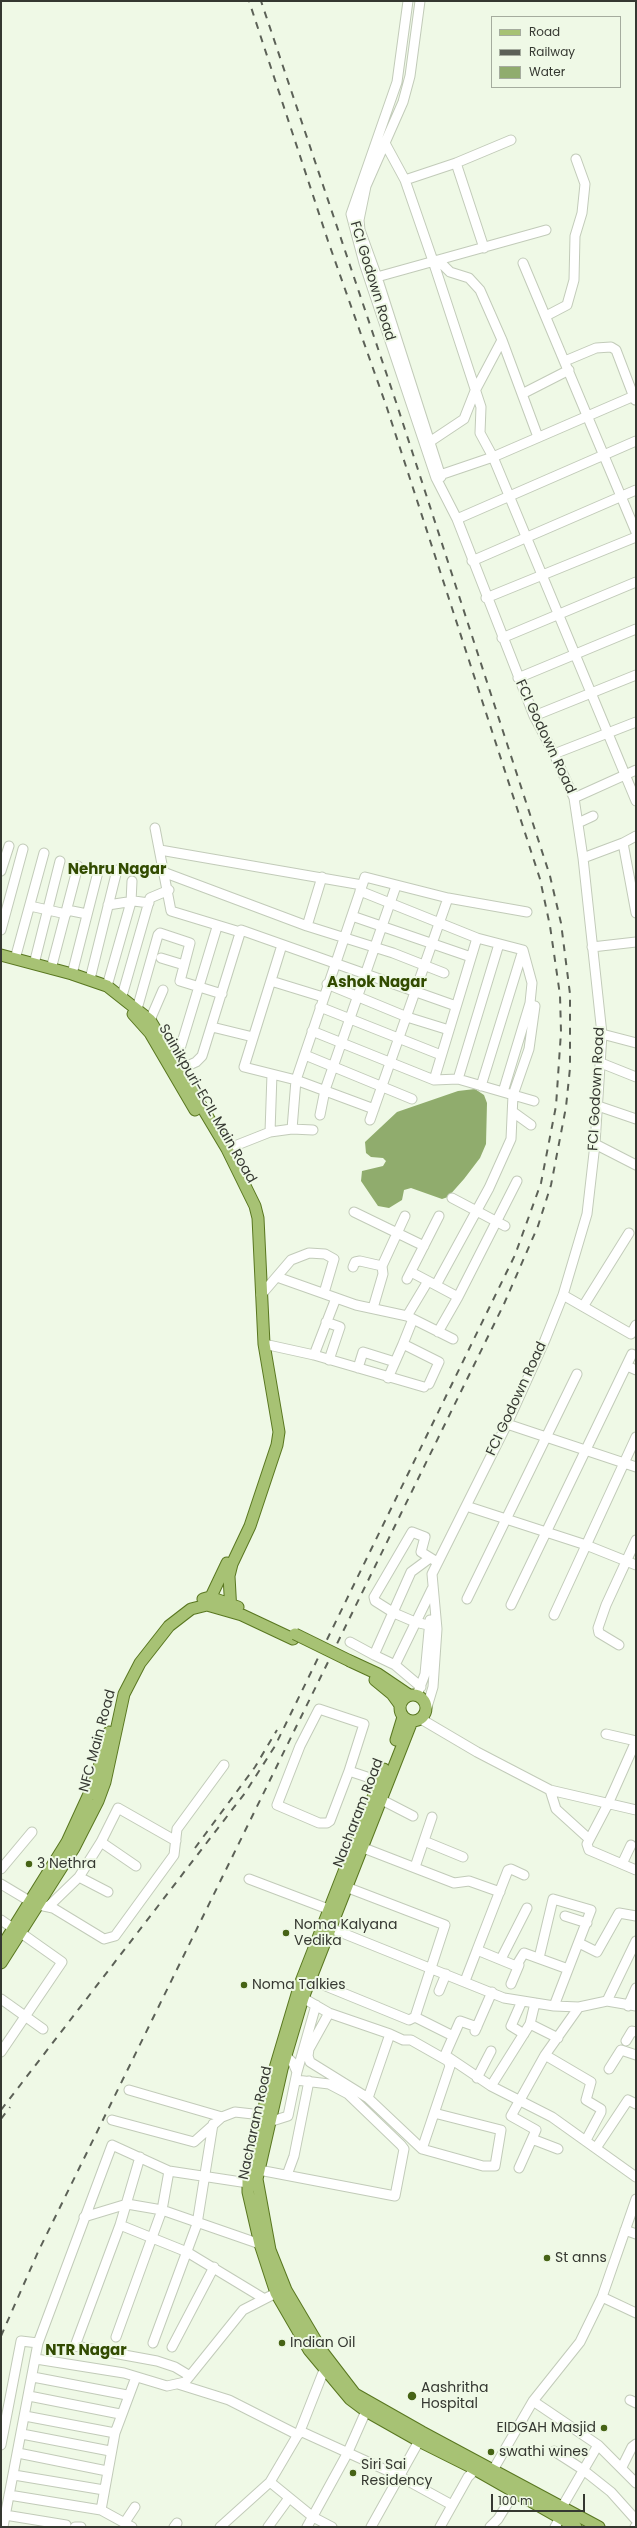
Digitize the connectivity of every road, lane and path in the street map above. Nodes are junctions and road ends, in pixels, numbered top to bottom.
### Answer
1 (408, 1) edge
2 (420, 1) edge
3 (511, 140) dead end
4 (386, 145) junction
5 (576, 159) dead end
6 (456, 163) junction
7 (405, 180) junction
8 (546, 230) dead end
9 (484, 248) junction
10 (436, 261) junction
11 (523, 263) dead end
12 (377, 277) junction
13 (546, 316) junction
14 (387, 320) junction
15 (502, 340) junction
16 (567, 365) junction
17 (475, 391) junction
18 (522, 394) junction
19 (635, 398) edge
20 (587, 416) junction
21 (538, 437) junction
22 (431, 441) junction
23 (636, 441) edge
24 (603, 456) junction
25 (493, 457) junction
26 (440, 475) junction
27 (442, 488) junction
28 (636, 490) edge
29 (509, 496) junction
30 (620, 497) junction
31 (457, 519) junction
32 (636, 532) edge
33 (636, 537) edge
34 (526, 538) junction
35 (472, 561) junction
36 (542, 576) junction
37 (636, 582) edge
38 (486, 598) junction
39 (559, 616) junction
40 (636, 629) edge
41 (502, 638) junction
42 (576, 655) junction
43 (636, 675) edge
44 (518, 678) junction
45 (592, 694) junction
46 (534, 716) junction
47 (636, 722) edge
48 (609, 733) junction
49 (554, 754) junction
50 (636, 770) edge
51 (625, 775) junction
52 (574, 798) junction
53 (636, 801) edge
54 (594, 816) dead end
55 (578, 823) junction
56 (155, 828) dead end
57 (636, 836) edge
58 (623, 843) junction
59 (9, 846) dead end
60 (23, 849) dead end
61 (160, 850) junction
62 (44, 853) dead end
63 (584, 858) junction
64 (60, 861) dead end
65 (78, 866) dead end
66 (117, 870) dead end
67 (1, 871) edge
68 (98, 872) dead end
69 (163, 872) junction
70 (322, 877) junction
71 (132, 881) dead end
72 (396, 886) junction
73 (361, 888) junction
74 (169, 890) junction
75 (448, 898) junction
76 (131, 902) junction
77 (390, 902) junction
78 (149, 903) junction
79 (108, 905) junction
80 (30, 906) junction
81 (48, 910) junction
82 (4, 911) edge
83 (66, 912) junction
84 (527, 912) dead end
85 (636, 913) edge
86 (87, 914) junction
87 (352, 916) junction
88 (438, 923) junction
89 (307, 926) junction
90 (382, 926) junction
91 (217, 927) junction
92 (1, 930) edge
93 (240, 932) junction
94 (344, 937) junction
95 (477, 938) junction
96 (636, 942) edge
97 (432, 943) junction
98 (499, 944) junction
99 (282, 945) junction
100 (375, 947) junction
101 (592, 947) junction
102 (523, 950) junction
103 (1, 955) edge
104 (471, 957) junction
105 (161, 958) dead end
106 (15, 959) junction
107 (1, 962) edge
108 (334, 963) junction
109 (34, 964) junction
110 (184, 965) junction
111 (424, 965) junction
112 (51, 969) junction
113 (444, 973) dead end
114 (72, 974) junction
115 (366, 975) junction
116 (90, 979) junction
117 (271, 981) junction
118 (327, 984) junction
119 (107, 986) junction
120 (199, 988) junction
121 (163, 990) dead end
122 (415, 993) junction
123 (222, 994) junction
124 (122, 996) junction
125 (323, 997) junction
126 (358, 998) junction
127 (456, 1006) junction
128 (535, 1006) dead end
129 (320, 1007) junction
130 (137, 1008) junction
131 (407, 1017) junction
132 (150, 1020) junction
133 (350, 1020) junction
134 (212, 1027) junction
135 (449, 1030) junction
136 (312, 1031) junction
137 (602, 1034) junction
138 (253, 1037) junction
139 (399, 1039) junction
140 (636, 1043) edge
141 (342, 1044) junction
142 (305, 1055) junction
143 (441, 1055) junction
144 (390, 1063) junction
145 (600, 1064) junction
146 (334, 1066) junction
147 (176, 1067) junction
148 (272, 1074) junction
149 (636, 1077) edge
150 (458, 1079) junction
151 (296, 1080) junction
152 (434, 1080) junction
153 (481, 1086) junction
154 (382, 1087) junction
155 (325, 1090) junction
156 (503, 1092) junction
157 (513, 1096) junction
158 (412, 1099) dead end
159 (534, 1102) dead end
160 (598, 1106) junction
161 (374, 1109) junction
162 (513, 1112) junction
163 (320, 1115) dead end
164 (636, 1119) edge
165 (370, 1120) dead end
166 (531, 1125) dead end
167 (292, 1129) junction
168 (313, 1130) dead end
169 (270, 1132) junction
170 (595, 1144) junction
171 (227, 1150) junction
172 (636, 1165) edge
173 (517, 1181) dead end
174 (452, 1198) dead end
175 (476, 1211) junction
176 (354, 1212) dead end
177 (404, 1216) dead end
178 (439, 1216) dead end
179 (496, 1221) junction
180 (505, 1226) dead end
181 (396, 1232) junction
182 (629, 1233) dead end
183 (424, 1246) junction
184 (382, 1266) junction
185 (353, 1267) dead end
186 (277, 1277) junction
187 (432, 1283) junction
188 (324, 1293) junction
189 (260, 1295) junction
190 (564, 1295) junction
191 (458, 1297) junction
192 (336, 1298) junction
193 (584, 1305) junction
194 (373, 1308) junction
195 (410, 1318) junction
196 (326, 1322) junction
197 (636, 1325) edge
198 (438, 1332) junction
199 (634, 1335) edge
200 (453, 1339) dead end
201 (264, 1344) junction
202 (402, 1344) junction
203 (632, 1354) dead end
204 (314, 1355) junction
205 (329, 1360) junction
206 (395, 1362) junction
207 (627, 1366) junction
208 (358, 1368) junction
209 (636, 1370) edge
210 (577, 1374) dead end
211 (388, 1378) junction
212 (507, 1424) junction
213 (636, 1437) edge
214 (546, 1438) junction
215 (586, 1450) junction
216 (623, 1463) junction
217 (636, 1468) edge
218 (466, 1506) junction
219 (506, 1519) junction
220 (546, 1532) junction
221 (636, 1540) edge
222 (586, 1545) junction
223 (433, 1560) junction
224 (626, 1562) junction
225 (636, 1565) edge
226 (433, 1587) junction
227 (467, 1599) dead end
228 (208, 1601) junction
229 (510, 1605) dead end
230 (232, 1608) junction
231 (394, 1613) junction
232 (434, 1613) junction
233 (554, 1615) dead end
234 (415, 1622) junction
235 (428, 1625) junction
236 (350, 1642) dead end
237 (619, 1645) dead end
238 (374, 1654) junction
239 (349, 1663) junction
240 (395, 1665) junction
241 (416, 1692) junction
242 (400, 1705) junction
243 (427, 1707) junction
244 (412, 1719) junction
245 (606, 1734) dead end
246 (636, 1741) edge
247 (224, 1765) dead end
248 (349, 1771) junction
249 (382, 1781) junction
250 (550, 1790) junction
251 (380, 1799) junction
252 (608, 1804) junction
253 (636, 1810) edge
254 (413, 1816) dead end
255 (432, 1817) dead end
256 (32, 1832) dead end
257 (588, 1838) junction
258 (176, 1841) junction
259 (424, 1841) junction
260 (101, 1842) junction
261 (631, 1845) dead end
262 (362, 1847) junction
263 (463, 1857) dead end
264 (622, 1864) junction
265 (136, 1866) dead end
266 (415, 1867) junction
267 (1, 1869) edge
268 (636, 1870) edge
269 (524, 1875) dead end
270 (79, 1878) junction
271 (249, 1879) dead end
272 (1, 1884) edge
273 (346, 1887) junction
274 (108, 1892) dead end
275 (500, 1892) junction
276 (39, 1905) junction
277 (527, 1908) dead end
278 (328, 1909) junction
279 (564, 1916) dead end
280 (636, 1916) edge
281 (1, 1920) edge
282 (587, 1923) junction
283 (327, 1926) junction
284 (17, 1931) junction
285 (636, 1942) edge
286 (579, 1943) junction
287 (1, 1948) edge
288 (477, 1950) junction
289 (539, 1958) junction
290 (501, 1959) junction
291 (1, 1963) edge
292 (518, 1965) junction
293 (430, 1967) junction
294 (568, 1969) junction
295 (446, 1974) junction
296 (311, 1980) junction
297 (465, 1981) junction
298 (511, 1984) dead end
299 (636, 1988) edge
300 (439, 1991) dead end
301 (492, 1992) junction
302 (303, 1998) junction
303 (1, 1999) edge
304 (522, 2001) junction
305 (607, 2001) junction
306 (535, 2003) junction
307 (316, 2005) junction
308 (554, 2006) junction
309 (632, 2006) edge
310 (579, 2007) junction
311 (329, 2013) junction
312 (25, 2017) junction
313 (415, 2017) junction
314 (530, 2024) junction
315 (43, 2029) dead end
316 (636, 2032) edge
317 (390, 2034) junction
318 (524, 2034) junction
319 (453, 2036) junction
320 (558, 2038) junction
321 (626, 2041) dead end
322 (491, 2051) dead end
323 (1, 2052) edge
324 (545, 2055) junction
325 (636, 2055) edge
326 (286, 2056) junction
327 (609, 2069) dead end
328 (296, 2076) junction
329 (477, 2078) junction
330 (309, 2081) junction
331 (491, 2086) junction
332 (129, 2090) dead end
333 (368, 2098) junction
334 (519, 2099) junction
335 (636, 2104) edge
336 (434, 2113) junction
337 (222, 2117) junction
338 (265, 2118) junction
339 (112, 2120) dead end
340 (214, 2124) junction
341 (532, 2139) junction
342 (586, 2140) junction
343 (596, 2148) junction
344 (422, 2149) junction
345 (558, 2149) dead end
346 (140, 2157) junction
347 (519, 2168) dead end
348 (259, 2170) junction
349 (169, 2171) junction
350 (287, 2175) junction
351 (636, 2177) edge
352 (204, 2178) junction
353 (248, 2183) junction
354 (636, 2199) edge
355 (127, 2204) junction
356 (162, 2210) junction
357 (84, 2217) junction
358 (260, 2222) junction
359 (197, 2224) junction
360 (120, 2225) junction
361 (625, 2230) junction
362 (636, 2234) edge
363 (153, 2239) junction
364 (264, 2243) junction
365 (188, 2252) junction
366 (214, 2267) junction
367 (276, 2293) junction
368 (602, 2297) junction
369 (263, 2298) junction
370 (636, 2313) edge
371 (116, 2337) dead end
372 (38, 2343) junction
373 (153, 2343) dead end
374 (172, 2347) dead end
375 (36, 2359) junction
376 (324, 2370) junction
377 (190, 2376) junction
378 (33, 2377) junction
379 (136, 2377) junction
380 (178, 2384) junction
381 (127, 2395) junction
382 (29, 2396) junction
383 (533, 2401) junction
384 (366, 2411) junction
385 (120, 2414) junction
386 (381, 2414) junction
387 (25, 2416) junction
388 (114, 2433) junction
389 (299, 2433) junction
390 (22, 2434) junction
391 (419, 2441) junction
392 (598, 2445) junction
393 (636, 2445) edge
394 (1, 2446) edge
395 (110, 2451) junction
396 (554, 2451) dead end
397 (18, 2453) junction
398 (347, 2454) junction
399 (623, 2468) junction
400 (582, 2469) junction
401 (475, 2470) junction
402 (493, 2470) junction
403 (107, 2471) junction
404 (14, 2475) junction
405 (399, 2476) junction
406 (270, 2482) junction
407 (636, 2483) edge
408 (104, 2490) junction
409 (514, 2493) junction
410 (9, 2495) junction
411 (289, 2498) junction
412 (452, 2504) junction
413 (135, 2507) dead end
414 (100, 2510) junction
415 (5, 2515) junction
416 (313, 2517) junction
417 (559, 2517) edge
418 (636, 2520) edge
419 (21, 2522) edge
420 (34, 2524) edge
421 (125, 2524) edge
422 (52, 2525) edge
423 (3, 2527) edge
424 (66, 2527) edge
425 (75, 2527) edge
426 (81, 2527) edge
427 (220, 2527) edge
428 (268, 2527) edge
429 (307, 2527) edge
430 (332, 2527) edge
431 (371, 2527) edge
432 (440, 2527) edge
433 (490, 2527) edge
434 (576, 2527) edge
435 (599, 2527) edge

1 - 14 street, FCI Godown Road
2 - 4 street, FCI Godown Road
3 - 6 street
4 - 7 street
4 - 12 street, FCI Godown Road
5 - 13 street
6 - 7 street
6 - 9 street
7 - 10 street
8 - 9 street
9 - 10 street
10 - 12 street
10 - 15 street
10 - 17 street
11 - 13 street
12 - 14 street, FCI Godown Road
13 - 16 street
14 - 22 street, FCI Godown Road
14 - 27 street, FCI Godown Road
15 - 17 street
15 - 18 street
16 - 18 street
16 - 19 street
16 - 20 street
17 - 22 street
17 - 25 street
18 - 21 street
19 - 20 street
20 - 21 street
20 - 24 street
21 - 25 street
22 - 26 street, FCI Godown Road
23 - 24 street
24 - 29 street
24 - 30 street
25 - 26 street
25 - 29 street
26 - 27 street, FCI Godown Road
27 - 31 street, FCI Godown Road
28 - 30 street
29 - 31 street
29 - 34 street
30 - 32 street
30 - 34 street
31 - 35 street, FCI Godown Road
33 - 36 street
34 - 35 street
34 - 36 street
35 - 38 street, FCI Godown Road
36 - 38 street
36 - 39 street
37 - 39 street
38 - 41 street, FCI Godown Road
39 - 41 street
39 - 42 street
40 - 42 street
41 - 44 street, FCI Godown Road
42 - 44 street
42 - 45 street
43 - 45 street
44 - 46 street, FCI Godown Road
45 - 46 street
45 - 48 street
46 - 49 street, FCI Godown Road
47 - 48 street
48 - 49 street
48 - 51 street
49 - 52 street, FCI Godown Road
50 - 51 street
51 - 52 street
51 - 53 street
52 - 55 street, FCI Godown Road
54 - 55 street
55 - 63 street, FCI Godown Road
56 - 61 street
57 - 58 street
58 - 63 street
58 - 85 street
59 - 67 street
60 - 82 street
61 - 69 street
61 - 70 street
62 - 80 street
63 - 101 street, FCI Godown Road
64 - 81 street
65 - 83 street
66 - 79 street
68 - 86 street
69 - 74 street
69 - 89 street
70 - 73 street
70 - 89 street
71 - 76 street
72 - 73 street
72 - 75 street
72 - 77 street
73 - 77 street
73 - 87 street
74 - 78 street
74 - 91 street
75 - 84 street
75 - 88 street
76 - 78 street
76 - 79 street
76 - 119 street
77 - 88 street
77 - 90 street
78 - 124 street
79 - 116 street
80 - 81 street
80 - 106 street
81 - 83 street
81 - 109 street
82 - 92 street
83 - 86 street
83 - 112 street
86 - 114 street
87 - 90 street
87 - 94 street
88 - 95 street
88 - 97 street
89 - 94 street
90 - 97 street
90 - 100 street
91 - 93 street
91 - 120 street
93 - 99 street
93 - 123 street
94 - 100 street
94 - 108 street
95 - 98 street
95 - 104 street
96 - 101 street
97 - 104 street
97 - 111 street
98 - 102 street
98 - 150 street
99 - 108 street
99 - 117 street
100 - 111 street
100 - 115 street
101 - 137 street, FCI Godown Road
102 - 153 street
102 - 156 street
103 - 106 main road, Sainikpuri-ECIL Main Road
104 - 127 street
105 - 110 street
106 - 109 main road, Sainikpuri-ECIL Main Road
107 - 147 main road, Sainikpuri-ECIL Main Road
108 - 115 street
108 - 118 street
109 - 112 main road, Sainikpuri-ECIL Main Road
110 - 120 street
110 - 130 street
111 - 113 street
111 - 122 street
112 - 114 main road, Sainikpuri-ECIL Main Road
114 - 116 main road, Sainikpuri-ECIL Main Road
115 - 122 street
115 - 126 street
116 - 119 main road, Sainikpuri-ECIL Main Road
117 - 125 street
117 - 138 street
118 - 125 street
118 - 126 street
119 - 124 main road, Sainikpuri-ECIL Main Road
120 - 123 street
120 - 147 street
121 - 132 street
122 - 127 street
122 - 131 street
123 - 134 street
124 - 130 main road, Sainikpuri-ECIL Main Road
125 - 129 street
126 - 131 street
126 - 133 street
127 - 135 street
128 - 157 street
129 - 133 street
129 - 136 street
130 - 132 main road, Sainikpuri-ECIL Main Road
131 - 135 street
131 - 139 street
132 - 147 main road, Sainikpuri-ECIL Main Road
133 - 139 street
133 - 141 street
134 - 138 street
134 - 147 street
135 - 143 street
136 - 141 street
136 - 142 street
137 - 140 street
137 - 145 street, FCI Godown Road
138 - 148 street
139 - 143 street
139 - 144 street
141 - 144 street
141 - 146 street
142 - 146 street
142 - 151 street
143 - 152 street
144 - 152 street
144 - 154 street
145 - 149 street
145 - 160 street, FCI Godown Road
146 - 154 street
146 - 155 street
147 - 171 main road, Sainikpuri-ECIL Main Road
147 - 228 main road, Sainikpuri-ECIL Main Road
148 - 151 street
148 - 169 street
150 - 152 street
150 - 153 street
151 - 155 street
151 - 167 street
153 - 156 street
154 - 158 street
154 - 161 street
155 - 161 street
155 - 163 street
156 - 157 street
157 - 159 street
157 - 162 street
160 - 164 street
160 - 170 street, FCI Godown Road
161 - 165 street
162 - 166 street
162 - 175 street
167 - 168 street
167 - 169 street
169 - 171 street
170 - 172 street
170 - 190 street, FCI Godown Road
171 - 189 main road, Sainikpuri-ECIL Main Road
173 - 179 street
174 - 175 street
175 - 179 street
175 - 187 street
176 - 181 street
177 - 181 street
178 - 183 street
179 - 180 street
179 - 191 street
181 - 183 street
181 - 184 street
182 - 193 street
183 - 187 street
184 - 185 street
184 - 194 street
186 - 188 street
186 - 188 street
186 - 189 street
187 - 191 street
187 - 195 street
188 - 192 street
189 - 201 main road, Sainikpuri-ECIL Main Road
190 - 193 street
190 - 212 street, FCI Godown Road
191 - 198 street
192 - 194 street
192 - 196 street
193 - 199 street
194 - 195 street
195 - 198 street
195 - 202 street
196 - 204 street
196 - 205 street
197 - 199 street
198 - 200 street
201 - 204 street
201 - 230 main road, Sainikpuri-ECIL Main Road
202 - 206 street
202 - 211 street
203 - 207 street
204 - 205 street
205 - 208 street
206 - 208 street
206 - 211 street
207 - 209 street
207 - 215 street
208 - 211 street
210 - 214 street
212 - 214 street
212 - 218 street, FCI Godown Road
213 - 216 street
214 - 215 street
214 - 219 street
215 - 216 street
215 - 220 street
216 - 217 street
216 - 222 street
218 - 219 street
218 - 223 street, FCI Godown Road
219 - 220 street
219 - 227 street
220 - 222 street
220 - 229 street
221 - 224 street
222 - 224 street
222 - 233 street
223 - 226 street, FCI Godown Road
223 - 231 street
223 - 231 street
224 - 225 street
224 - 237 street
226 - 232 street, FCI Godown Road
226 - 234 street
228 - 230 main road
228 - 276 main road, NFC Main Road
230 - 239 main road, bridge
231 - 234 street
231 - 238 street
232 - 235 street, FCI Godown Road
232 - 243 street, FCI Godown Road
234 - 235 street
234 - 240 street
235 - 241 street, FCI Godown Road
236 - 238 street
238 - 240 street
239 - 241 main road
239 - 242 main road
240 - 241 street
241 - 242 main road
241 - 243 main road
242 - 244 main road
243 - 244 main road, Nacharam Road
244 - 249 main road, Nacharam Road
244 - 250 street
245 - 246 street
246 - 252 street
247 - 258 street
248 - 248 street
248 - 249 street
249 - 251 main road, Nacharam Road
249 - 278 main road, Nacharam Road
250 - 252 street
250 - 257 street
251 - 254 street
251 - 262 main road, Nacharam Road
252 - 253 street
252 - 257 street
255 - 259 street
256 - 267 street
257 - 264 street
258 - 260 street
258 - 276 street
259 - 263 street
259 - 266 street
260 - 265 street
260 - 270 street
261 - 264 street
262 - 266 street
262 - 273 main road, Nacharam Road
264 - 268 street
266 - 275 street
269 - 275 street
270 - 274 street
270 - 276 street
271 - 278 street
272 - 276 street
273 - 283 main road, Nacharam Road
273 - 293 street
275 - 288 street
276 - 284 main road, NFC Main Road
277 - 290 street
278 - 283 main road, Nacharam Road
279 - 282 street
280 - 286 street
281 - 284 street
282 - 286 street
282 - 289 street
283 - 293 street
283 - 296 main road, Nacharam Road
283 - 338 main road, Nacharam Road
284 - 287 main road, NFC Main Road
284 - 291 main road, NFC Main Road
284 - 312 street
285 - 305 street
286 - 294 street
288 - 290 street
288 - 297 street
289 - 292 street
289 - 294 street
290 - 292 street
292 - 298 street
293 - 295 street
293 - 313 street
294 - 308 street
295 - 297 street
295 - 300 street
296 - 302 main road, Nacharam Road
296 - 313 street
297 - 301 street
299 - 309 street
301 - 304 street
301 - 319 street
302 - 307 street
302 - 326 main road, Nacharam Road
303 - 312 street
304 - 306 street
304 - 318 street
305 - 309 street
305 - 310 street
306 - 308 street
306 - 314 street
307 - 311 street
307 - 328 street
308 - 310 street
310 - 320 street
311 - 317 street
311 - 333 street
312 - 315 street
312 - 323 street
313 - 319 street
314 - 318 street
314 - 320 street
316 - 321 street
317 - 333 street
317 - 336 street
318 - 331 street
319 - 329 street
320 - 324 street
322 - 329 street
324 - 334 street
324 - 342 street
325 - 327 street
326 - 328 street
326 - 338 main road, Nacharam Road
328 - 330 street
328 - 338 street
329 - 331 street
330 - 350 street
330 - 350 street
331 - 334 street
332 - 337 street
333 - 344 street
334 - 341 street
334 - 342 street
335 - 343 street
336 - 344 street
336 - 344 street
337 - 338 street
337 - 340 street
338 - 348 main road, Nacharam Road
338 - 353 main road, Nacharam Road
339 - 340 street
340 - 352 street
341 - 345 street
341 - 347 street
342 - 343 street
343 - 351 street
346 - 349 street
346 - 355 street
346 - 357 street
348 - 350 street
348 - 358 main road, Nacharam Road
349 - 352 street
349 - 356 street
352 - 353 street
352 - 359 street
353 - 358 main road, Nacharam Road
354 - 361 street
355 - 356 street
355 - 357 street
355 - 360 street
356 - 359 street
356 - 363 street
357 - 372 street
358 - 364 main road, Nacharam Road
359 - 364 street
359 - 365 street
360 - 363 street
360 - 377 street
361 - 362 street
361 - 368 street
363 - 365 street
363 - 371 street
364 - 367 main road, Nacharam Road
364 - 386 main road, Nacharam Road
365 - 366 street
365 - 373 street
366 - 369 street
366 - 374 street
367 - 369 street
367 - 376 main road, Nacharam Road
368 - 370 street
368 - 383 street
369 - 377 street
372 - 375 street
372 - 394 street
375 - 378 street
375 - 379 street
376 - 384 main road, Nacharam Road
376 - 389 street
377 - 380 street
378 - 381 street
378 - 382 street
379 - 380 street
379 - 381 street
380 - 389 street
381 - 385 street
382 - 385 street
382 - 387 street
383 - 392 street
383 - 402 street
384 - 386 main road, Nacharam Road
384 - 398 street
385 - 388 street
386 - 391 main road, Nacharam Road
386 - 402 main road, Nacharam Road
387 - 388 street
387 - 390 street
388 - 395 street
389 - 398 street
389 - 406 street
390 - 395 street
390 - 397 street
391 - 401 main road, Nacharam Road
391 - 405 street
392 - 399 street
392 - 400 street
393 - 399 street
395 - 403 street
396 - 400 street
397 - 403 street
397 - 404 street
398 - 405 street
398 - 416 street
399 - 407 street
400 - 417 street
400 - 418 street
401 - 409 main road, Nacharam Road
401 - 412 street
402 - 417 main road, Nacharam Road
403 - 408 street
404 - 408 street
404 - 410 street
405 - 412 street
405 - 431 street
406 - 411 street
406 - 427 street
408 - 414 street
409 - 417 main road, Nacharam Road
409 - 433 street
410 - 414 street
410 - 415 street
411 - 416 street
411 - 428 street
412 - 432 street
413 - 421 street
414 - 421 street
415 - 419 street
415 - 423 street
416 - 429 street
416 - 430 street
417 - 434 main road, Nacharam Road
417 - 435 main road, Nacharam Road
419 - 420 street
420 - 422 street
422 - 424 street
425 - 426 street

